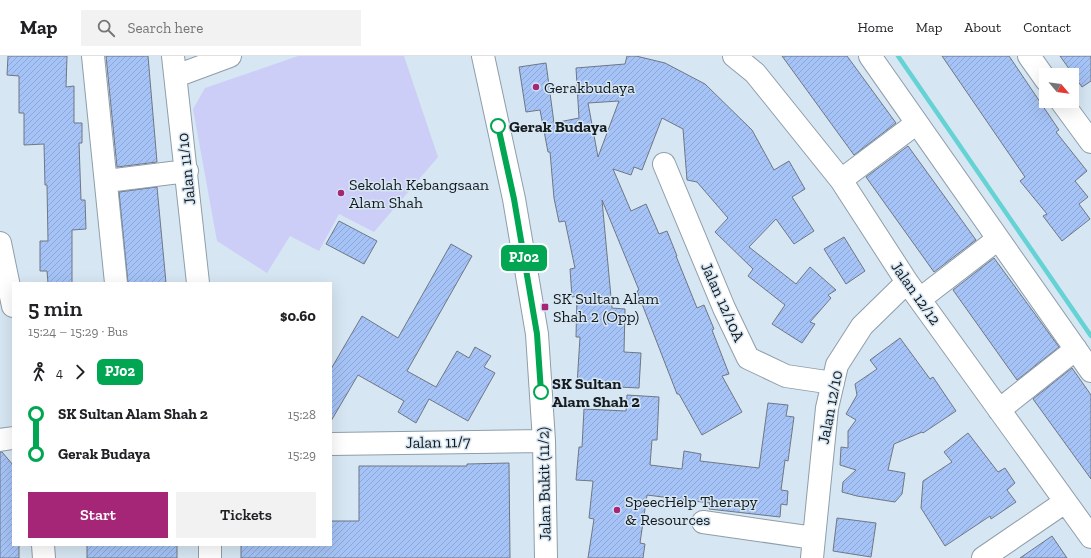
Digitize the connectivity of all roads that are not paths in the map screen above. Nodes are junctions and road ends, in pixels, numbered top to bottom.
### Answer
1 (94, 56) edge
2 (230, 56) edge
3 (483, 56) edge
4 (734, 56) edge
5 (870, 56) edge
6 (1029, 56) edge
7 (175, 66) edge
8 (1039, 70) edge
9 (1066, 108) edge
10 (917, 123) junction
11 (1091, 142) edge
12 (664, 164) dead end
13 (186, 171) junction
14 (841, 180) junction
15 (107, 182) junction
16 (998, 239) junction
17 (0, 244) edge
18 (116, 282) edge
19 (198, 282) edge
20 (914, 290) junction
21 (12, 301) edge
22 (1076, 349) junction
23 (1091, 370) edge
24 (833, 383) junction
25 (999, 410) junction
26 (12, 438) edge
27 (0, 440) edge
28 (544, 441) junction
29 (332, 444) edge
30 (1065, 502) junction
31 (703, 522) dead end
32 (1087, 524) edge
33 (43, 546) edge
34 (210, 546) edge
35 (813, 548) edge
36 (44, 558) edge
37 (210, 558) edge
38 (546, 558) edge
39 (984, 558) edge

1 - 15 street
2 - 7 street
3 - 28 street, Jalan Bukit (11/2)
4 - 14 street, Jalan 12/12
5 - 10 street
6 - 8 street
7 - 13 street, Jalan 11/10
9 - 11 street
10 - 14 street
10 - 16 street
12 - 24 street, Jalan 12/10A
13 - 15 street
13 - 19 street, Jalan 11/10
14 - 20 street, Jalan 12/12
15 - 18 street
16 - 20 street, Jalan 12/10
16 - 22 street
17 - 21 street
20 - 24 street, Jalan 12/10
20 - 25 street, Jalan 12/12
22 - 23 street
22 - 25 street
24 - 35 street, Jalan 12/10
25 - 30 street, Jalan 12/12
26 - 27 street
28 - 29 street, Jalan 11/7
28 - 38 street, Jalan Bukit (11/2)
30 - 32 street, Jalan 12/12
30 - 39 street
31 - 35 street
33 - 36 street
34 - 37 street

